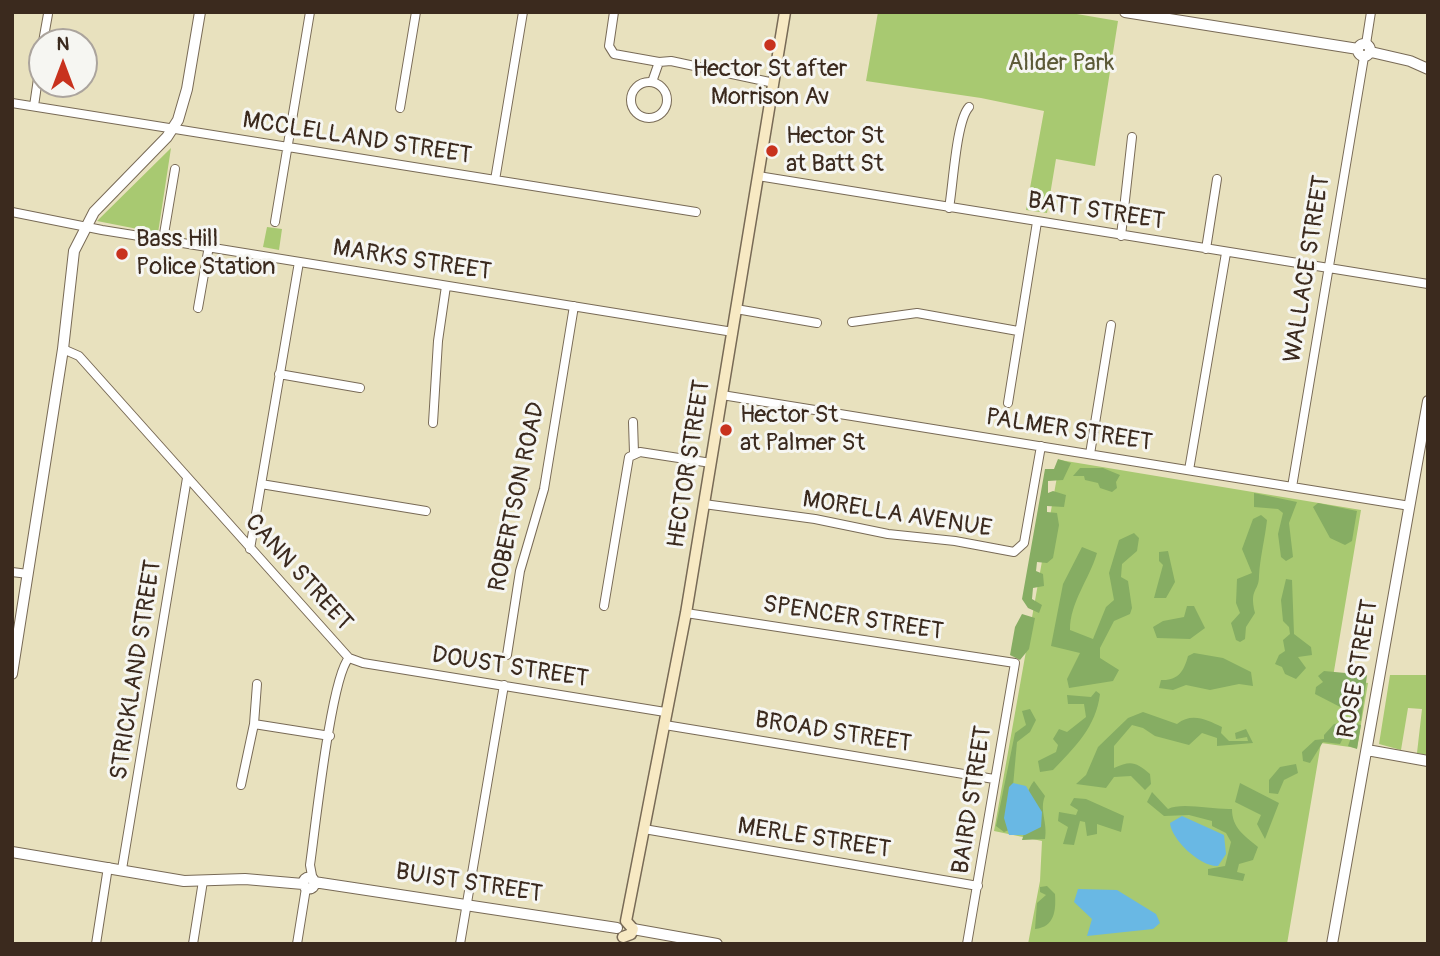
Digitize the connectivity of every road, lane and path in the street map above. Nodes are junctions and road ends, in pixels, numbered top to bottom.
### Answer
1 (200, 12) edge
2 (310, 12) edge
3 (416, 12) edge
4 (523, 12) edge
5 (614, 12) edge
6 (785, 12) edge
7 (1125, 12) edge
8 (1371, 12) edge
9 (1364, 50) junction
10 (659, 62) junction
11 (1428, 69) edge
12 (652, 82) junction
13 (774, 83) junction
14 (34, 98) edge
15 (12, 103) edge
16 (33, 106) junction
17 (969, 107) dead end
18 (400, 108) dead end
19 (173, 129) junction
20 (1132, 137) dead end
21 (287, 147) junction
22 (174, 169) dead end
23 (758, 176) junction
24 (1217, 179) dead end
25 (495, 180) junction
26 (949, 208) junction
27 (12, 212) edge
28 (696, 212) dead end
29 (275, 222) dead end
30 (1037, 222) junction
31 (86, 225) junction
32 (1121, 236) junction
33 (163, 240) junction
34 (208, 246) junction
35 (1206, 249) junction
36 (1226, 253) junction
37 (299, 262) junction
38 (1327, 269) junction
39 (1428, 284) edge
40 (446, 286) junction
41 (574, 306) junction
42 (198, 308) dead end
43 (736, 309) junction
44 (852, 322) dead end
45 (817, 323) dead end
46 (1111, 325) dead end
47 (1018, 331) junction
48 (733, 332) junction
49 (63, 349) junction
50 (279, 374) junction
51 (360, 388) dead end
52 (722, 395) junction
53 (1428, 401) edge
54 (1009, 402) dead end
55 (633, 422) dead end
56 (433, 423) dead end
57 (1041, 446) junction
58 (634, 453) junction
59 (1090, 454) junction
60 (711, 463) junction
61 (1189, 470) junction
62 (187, 478) junction
63 (261, 484) junction
64 (1292, 487) junction
65 (704, 505) junction
66 (1410, 506) junction
67 (426, 511) dead end
68 (250, 549) junction
69 (12, 572) edge
70 (28, 574) junction
71 (604, 606) dead end
72 (686, 613) junction
73 (507, 655) dead end
74 (349, 659) junction
75 (1015, 663) joint
76 (12, 674) edge
77 (257, 684) dead end
78 (504, 685) junction
79 (665, 712) junction
80 (254, 724) junction
81 (665, 725) junction
82 (330, 737) junction
83 (1367, 750) junction
84 (1428, 761) edge
85 (994, 779) junction
86 (241, 785) dead end
87 (644, 829) junction
88 (12, 852) edge
89 (108, 867) junction
90 (122, 869) junction
91 (203, 881) junction
92 (309, 884) junction
93 (978, 886) junction
94 (466, 906) junction
95 (624, 932) edge
96 (96, 944) edge
97 (193, 944) edge
98 (297, 944) edge
99 (460, 944) edge
100 (717, 944) edge
101 (967, 944) edge
102 (1332, 944) edge

1 - 19 street
2 - 21 street
3 - 18 street
4 - 25 street
5 - 10 street
6 - 13 main road, HECTOR STREET
7 - 9 street
8 - 9 street, WALLACE STREET
9 - 11 street
9 - 38 street, WALLACE STREET
10 - 12 street
10 - 13 street
12 - 12 street
13 - 23 main road, HECTOR STREET
14 - 16 street
15 - 16 street, MCCLELLAND STREET
16 - 19 street, MCCLELLAND STREET
17 - 26 street
19 - 21 street, MCCLELLAND STREET
19 - 31 street
20 - 32 street
21 - 25 street, MCCLELLAND STREET
21 - 29 street
22 - 33 street
23 - 26 street, BATT STREET
23 - 43 main road, HECTOR STREET
24 - 35 street
25 - 28 street, MCCLELLAND STREET
26 - 30 street, BATT STREET
27 - 31 street, MARKS STREET
30 - 32 street, BATT STREET
30 - 47 street
31 - 33 street, MARKS STREET
31 - 49 street
32 - 35 street, BATT STREET
33 - 34 street, MARKS STREET
34 - 37 street, MARKS STREET
34 - 42 street
35 - 36 street, BATT STREET
36 - 38 street, BATT STREET
36 - 61 street
37 - 40 street, MARKS STREET
37 - 50 street
38 - 39 street, BATT STREET
38 - 64 street, WALLACE STREET
40 - 41 street, MARKS STREET
40 - 56 street
41 - 48 street, MARKS STREET
41 - 73 street, ROBERTSON ROAD
43 - 45 street
43 - 48 main road, HECTOR STREET
44 - 47 street
46 - 59 street
47 - 54 street
48 - 52 main road, HECTOR STREET
49 - 62 street, CANN STREET
49 - 70 street
50 - 51 street
50 - 63 street
52 - 57 street, PALMER STREET
52 - 60 main road, HECTOR STREET
53 - 66 street, ROSE STREET
55 - 58 street
57 - 59 street, PALMER STREET
57 - 65 street, MORELLA AVENUE
58 - 60 street
58 - 71 street
59 - 61 street, PALMER STREET
60 - 65 main road, HECTOR STREET
61 - 64 street, PALMER STREET
62 - 68 street, CANN STREET
62 - 90 street, STRICKLAND STREET
63 - 67 street
63 - 68 street
64 - 66 street, PALMER STREET
65 - 72 main road, HECTOR STREET
66 - 83 street, ROSE STREET
68 - 74 street, CANN STREET
69 - 70 street
70 - 76 street
72 - 75 street, SPENCER STREET
72 - 79 main road, HECTOR STREET
74 - 78 street, DOUST STREET
74 - 82 street, CANN STREET
75 - 85 street, BAIRD STREET
77 - 80 street
78 - 79 street, DOUST STREET
78 - 94 street
79 - 81 main road, HECTOR STREET
80 - 82 street
80 - 86 street
81 - 85 street, BROAD STREET
81 - 87 main road, HECTOR STREET
82 - 92 street, CANN STREET
83 - 84 street
83 - 102 street, ROSE STREET
85 - 93 street, BAIRD STREET
87 - 93 street, MERLE STREET
87 - 95 main road, HECTOR STREET
88 - 89 street, BUIST STREET
89 - 90 street, BUIST STREET
89 - 96 street
90 - 91 street, BUIST STREET
91 - 92 street, BUIST STREET
91 - 97 street
92 - 94 street, BUIST STREET
92 - 98 street, CANN STREET
93 - 101 street, BAIRD STREET
94 - 95 street, BUIST STREET
94 - 99 street
95 - 100 street, BUIST STREET

